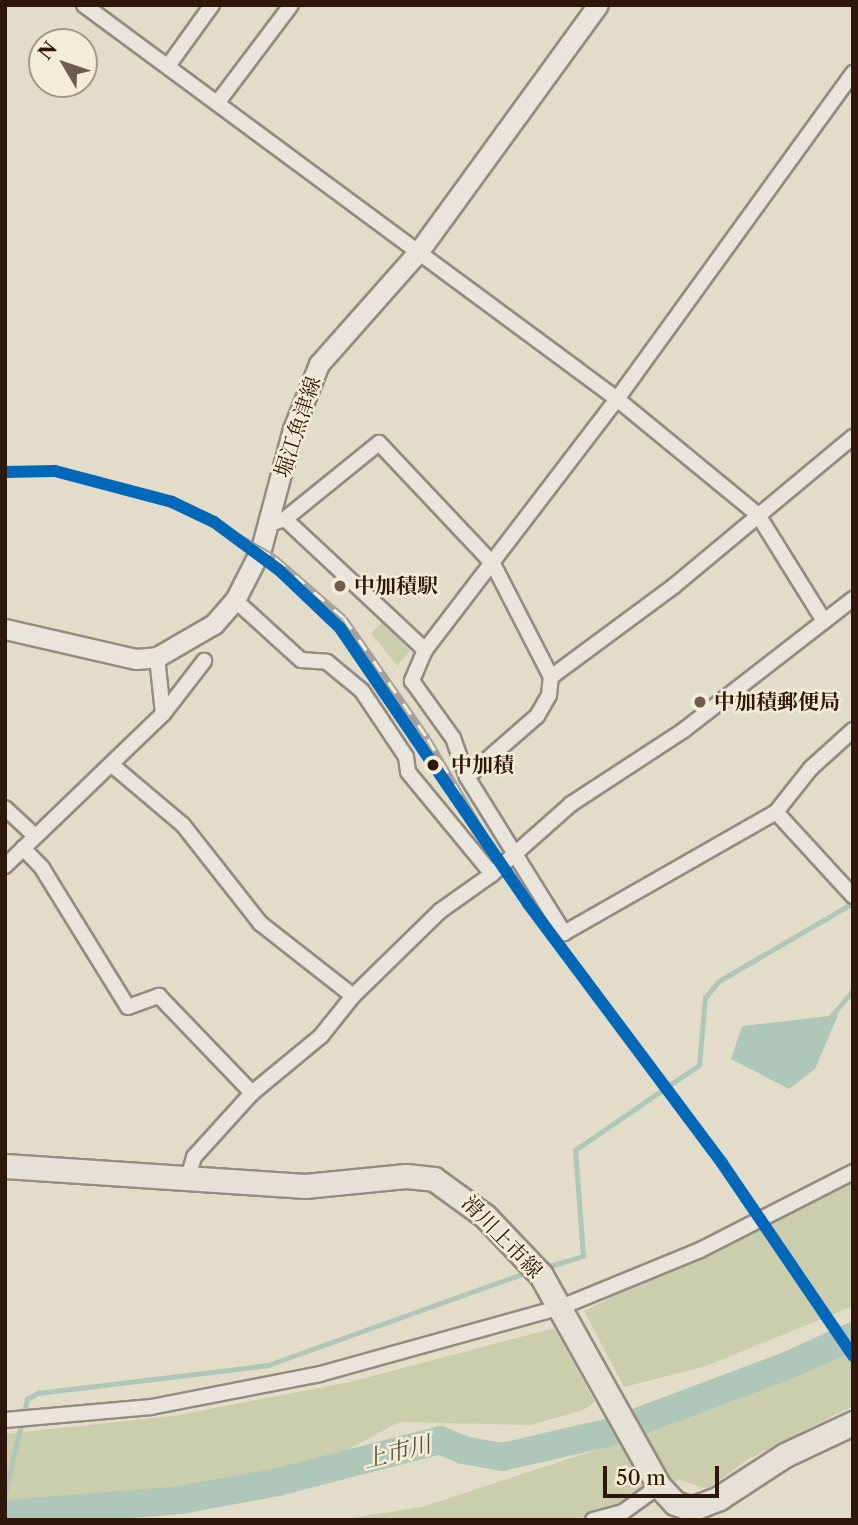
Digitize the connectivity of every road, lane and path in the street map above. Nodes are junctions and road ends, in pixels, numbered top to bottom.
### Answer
1 (84, 5) edge
2 (212, 5) edge
3 (291, 5) edge
4 (598, 5) edge
5 (168, 66) junction
6 (853, 73) edge
7 (218, 102) junction
8 (419, 251) junction
9 (617, 399) junction
10 (853, 437) edge
11 (758, 515) junction
12 (277, 521) junction
13 (494, 564) junction
14 (853, 599) edge
15 (235, 600) junction
16 (824, 621) junction
17 (5, 629) edge
18 (425, 650) junction
19 (157, 657) junction
20 (204, 661) dead end
21 (551, 677) junction
22 (163, 714) junction
23 (853, 730) edge
24 (112, 765) junction
25 (467, 777) junction
26 (5, 808) edge
27 (776, 812) junction
28 (35, 836) junction
29 (23, 849) junction
30 (513, 855) junction
31 (5, 866) edge
32 (492, 874) junction
33 (852, 892) edge
34 (353, 996) junction
35 (251, 1093) junction
36 (5, 1166) edge
37 (853, 1172) edge
38 (188, 1178) junction
39 (561, 1307) junction
40 (5, 1420) edge
41 (853, 1423) edge
42 (659, 1486) junction
43 (677, 1511) edge
44 (593, 1520) edge

1 - 5 street
2 - 5 street
3 - 7 street
4 - 8 main road, 堀江魚津線
5 - 7 street
6 - 9 street
7 - 8 street
8 - 9 street
8 - 12 main road, 堀江魚津線
9 - 11 street
9 - 13 street
10 - 11 street
11 - 16 street
11 - 21 street
12 - 13 street
12 - 15 main road, 堀江魚津線
12 - 18 street
13 - 18 street
13 - 21 street
14 - 16 street
15 - 19 main road, 堀江魚津線
15 - 32 street
16 - 30 street
17 - 19 main road
18 - 25 street
19 - 22 street
20 - 22 street
21 - 25 street
22 - 24 street
23 - 27 street
24 - 28 street
24 - 34 street
25 - 30 street
26 - 28 street
27 - 30 street
27 - 33 street
28 - 29 street
29 - 31 street
29 - 35 street
30 - 32 street
32 - 34 street
34 - 35 street
35 - 38 street
36 - 38 main road, 滑川上市線
37 - 39 street
38 - 39 main road, 滑川上市線
39 - 40 street
39 - 42 main road, 滑川上市線
41 - 43 main road, 滑川上市線
42 - 43 main road, 滑川上市線
42 - 44 street

